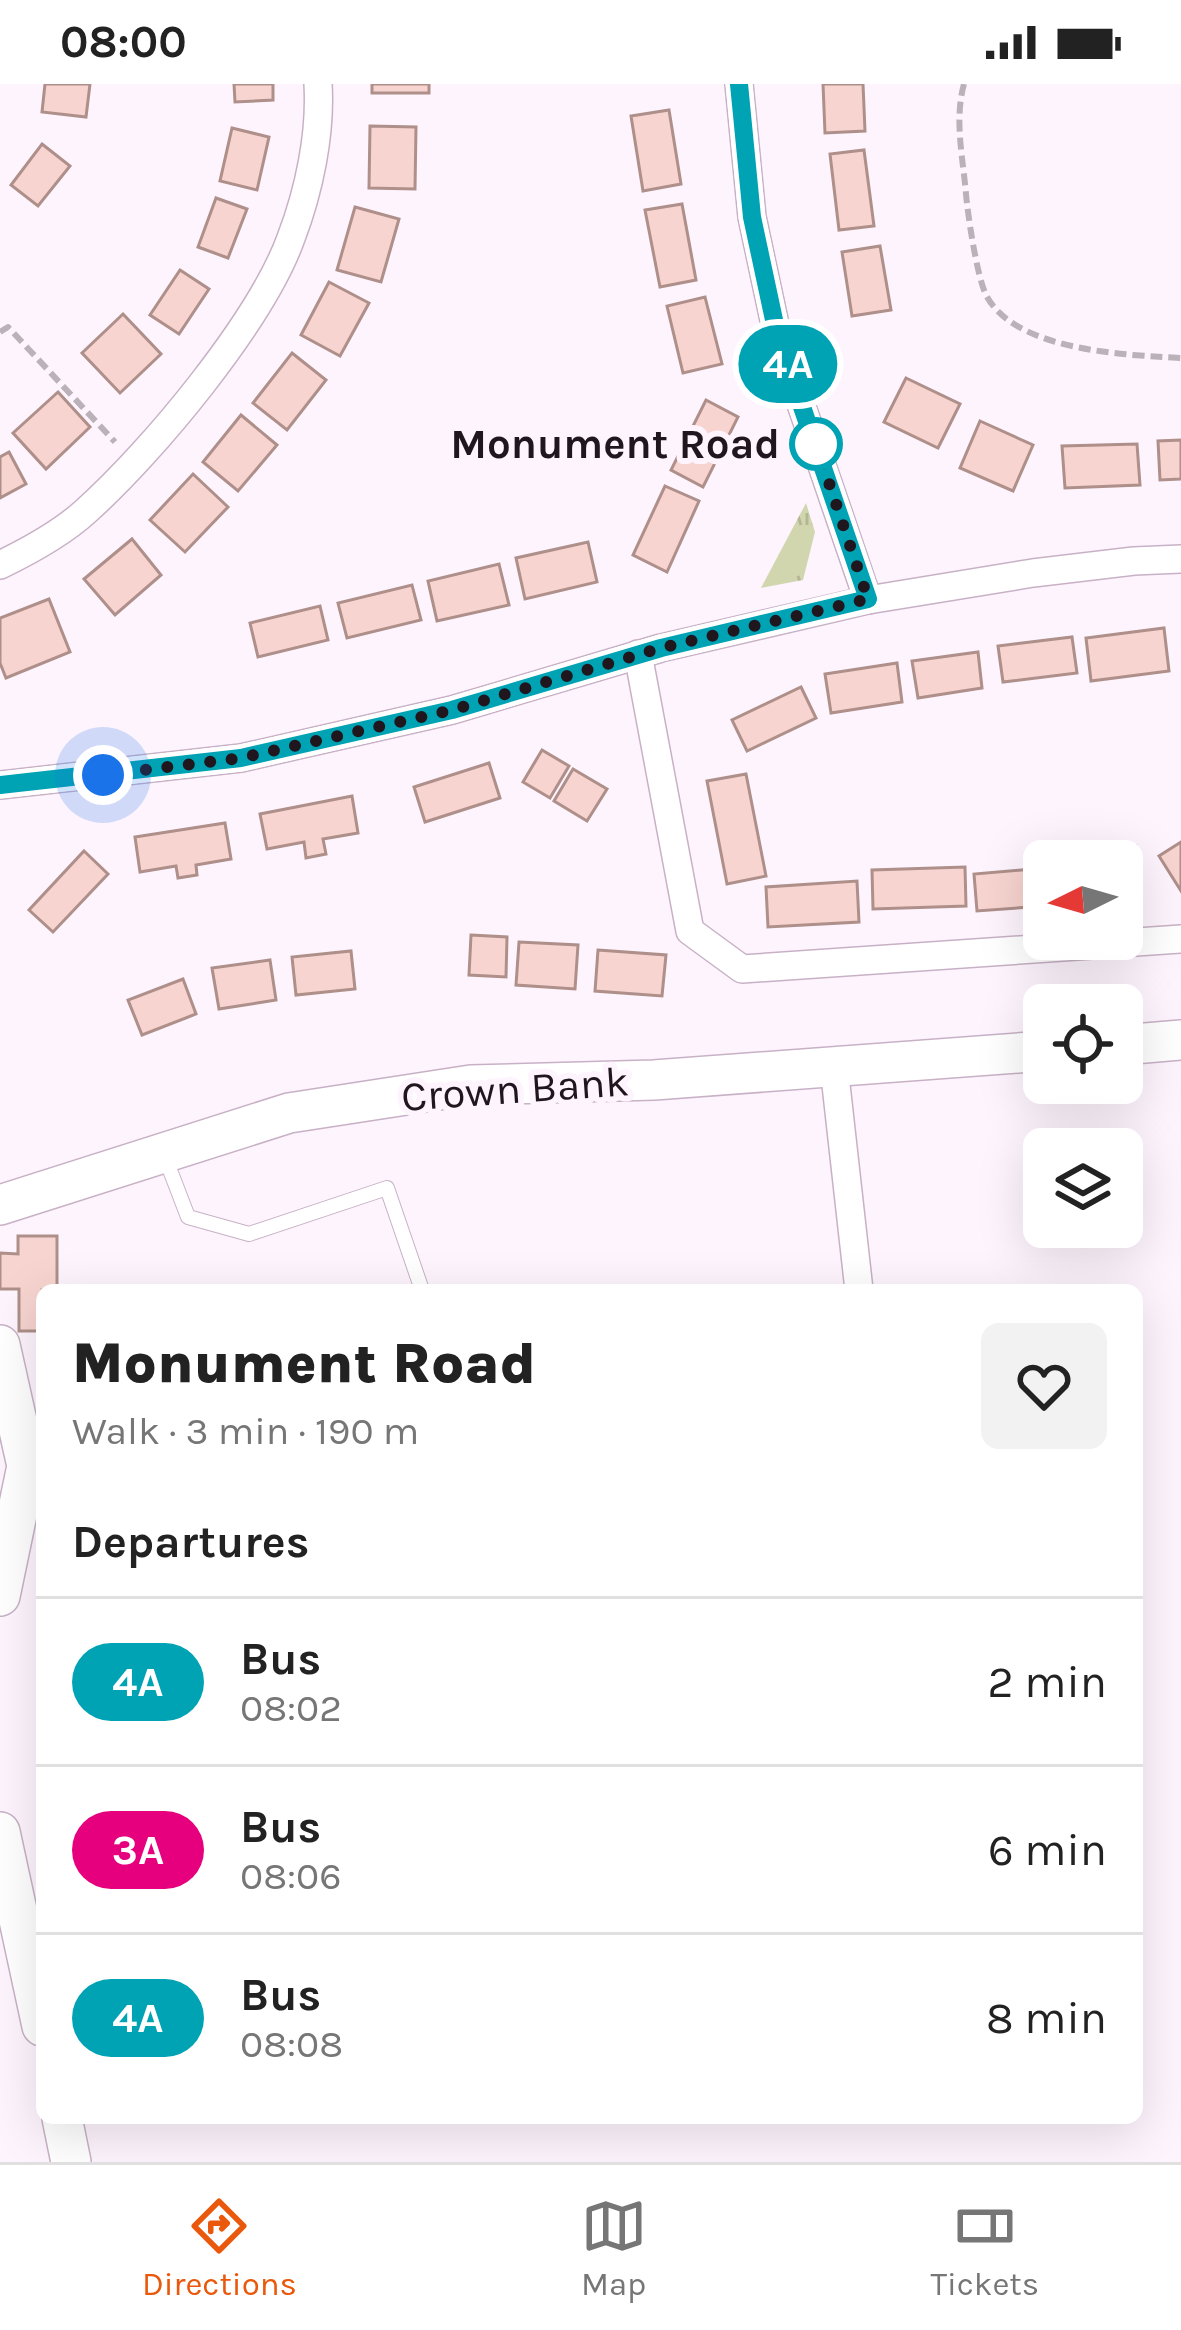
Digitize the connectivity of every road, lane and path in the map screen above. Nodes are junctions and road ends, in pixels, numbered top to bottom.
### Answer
1 (318, 84) edge
2 (739, 84) edge
3 (964, 84) edge
4 (0, 332) edge
5 (1181, 358) edge
6 (134, 462) junction
7 (1181, 560) edge
8 (0, 565) edge
9 (868, 599) junction
10 (638, 654) junction
11 (0, 785) edge
12 (1181, 940) edge
13 (1181, 1040) edge
14 (1143, 1043) edge
15 (1023, 1053) edge
16 (834, 1067) junction
17 (163, 1153) junction
18 (0, 1203) edge
19 (420, 1284) edge
20 (858, 1284) edge
21 (0, 1345) edge
22 (0, 1596) edge
23 (0, 1832) edge
24 (36, 1998) edge
25 (63, 2124) edge
26 (71, 2162) edge

1 - 6 street
2 - 9 street
3 - 5 path
4 - 6 path
6 - 8 street
7 - 9 street
9 - 10 street
10 - 11 street
10 - 12 street
13 - 14 street
15 - 16 street, Crown Bank
16 - 17 street, Crown Bank
16 - 20 street
17 - 18 street, Crown Bank
17 - 19 lane
21 - 22 street
23 - 24 street
25 - 26 street

